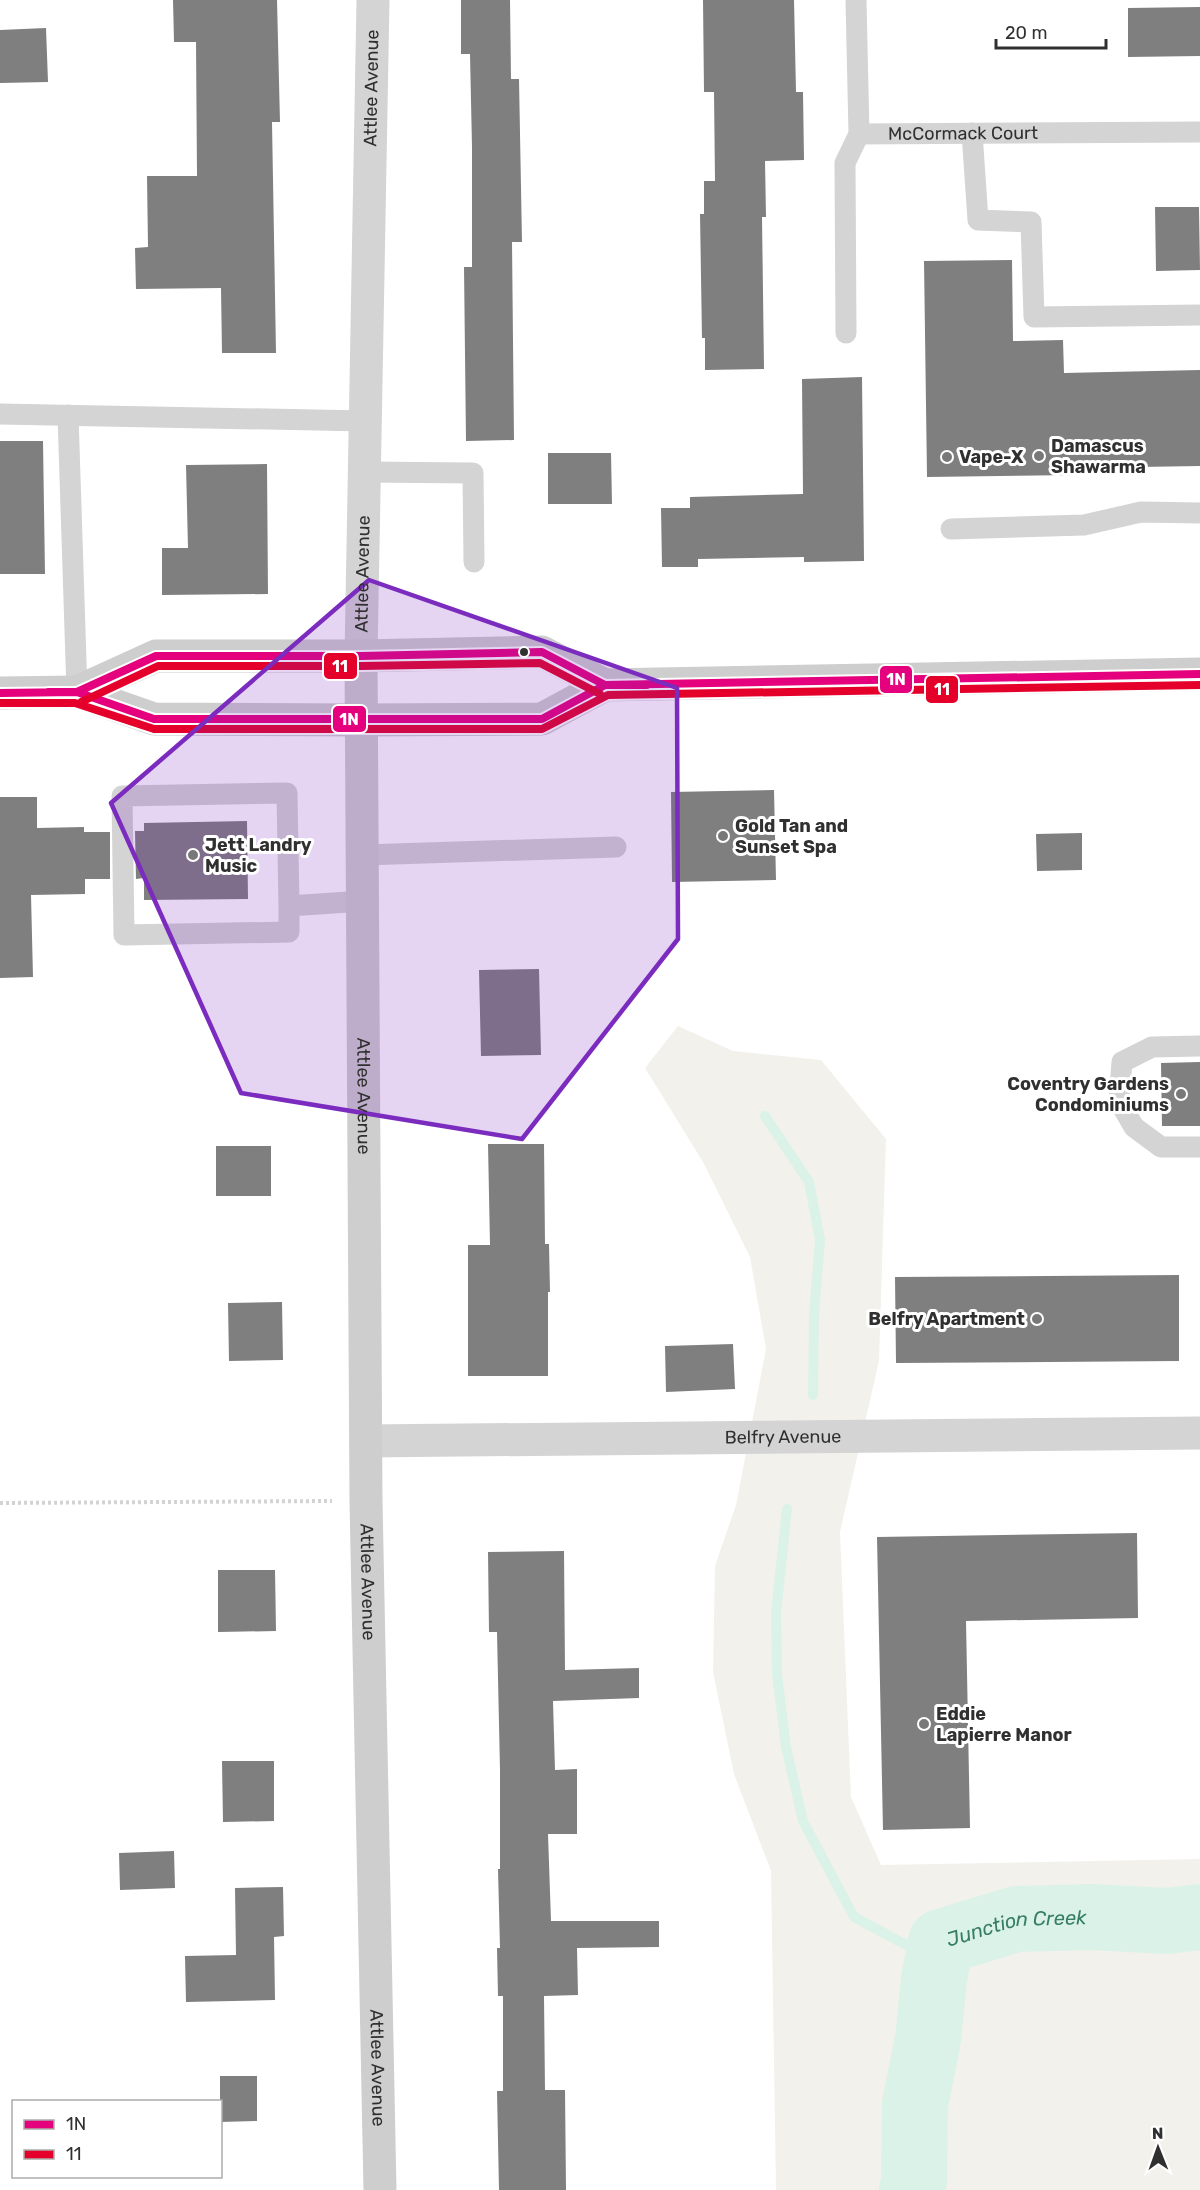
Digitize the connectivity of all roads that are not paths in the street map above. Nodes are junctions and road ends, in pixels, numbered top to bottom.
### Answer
1 (373, 0) edge
2 (856, 0) edge
3 (1200, 132) edge
4 (972, 133) junction
5 (859, 134) junction
6 (1200, 315) edge
7 (846, 333) dead end
8 (0, 414) edge
9 (68, 415) junction
10 (366, 421) junction
11 (365, 472) junction
12 (1200, 513) edge
13 (951, 530) dead end
14 (474, 562) dead end
15 (361, 656) junction
16 (1200, 674) edge
17 (605, 685) junction
18 (77, 692) junction
19 (0, 693) edge
20 (362, 720) junction
21 (616, 847) dead end
22 (363, 855) junction
23 (363, 901) junction
24 (289, 906) junction
25 (1200, 1046) edge
26 (1200, 1147) edge
27 (1200, 1433) edge
28 (366, 1441) junction
29 (380, 2190) edge

1 - 10 street, Attlee Avenue
2 - 5 lane
3 - 4 lane, McCormack Court
4 - 5 lane, McCormack Court
4 - 6 lane
5 - 7 lane
8 - 9 lane
9 - 10 lane
9 - 18 lane
10 - 11 street, Attlee Avenue
11 - 14 lane
11 - 15 street, Attlee Avenue
12 - 13 lane
15 - 17 main road
15 - 18 main road
15 - 20 main road, Attlee Avenue
16 - 17 main road
17 - 20 main road
18 - 19 main road
18 - 20 main road
20 - 22 main road, Attlee Avenue
21 - 22 lane
22 - 23 main road, Attlee Avenue
23 - 24 lane
23 - 28 main road, Attlee Avenue
24 - 24 lane
25 - 26 lane
27 - 28 street, Belfry Avenue
28 - 29 main road, Attlee Avenue

